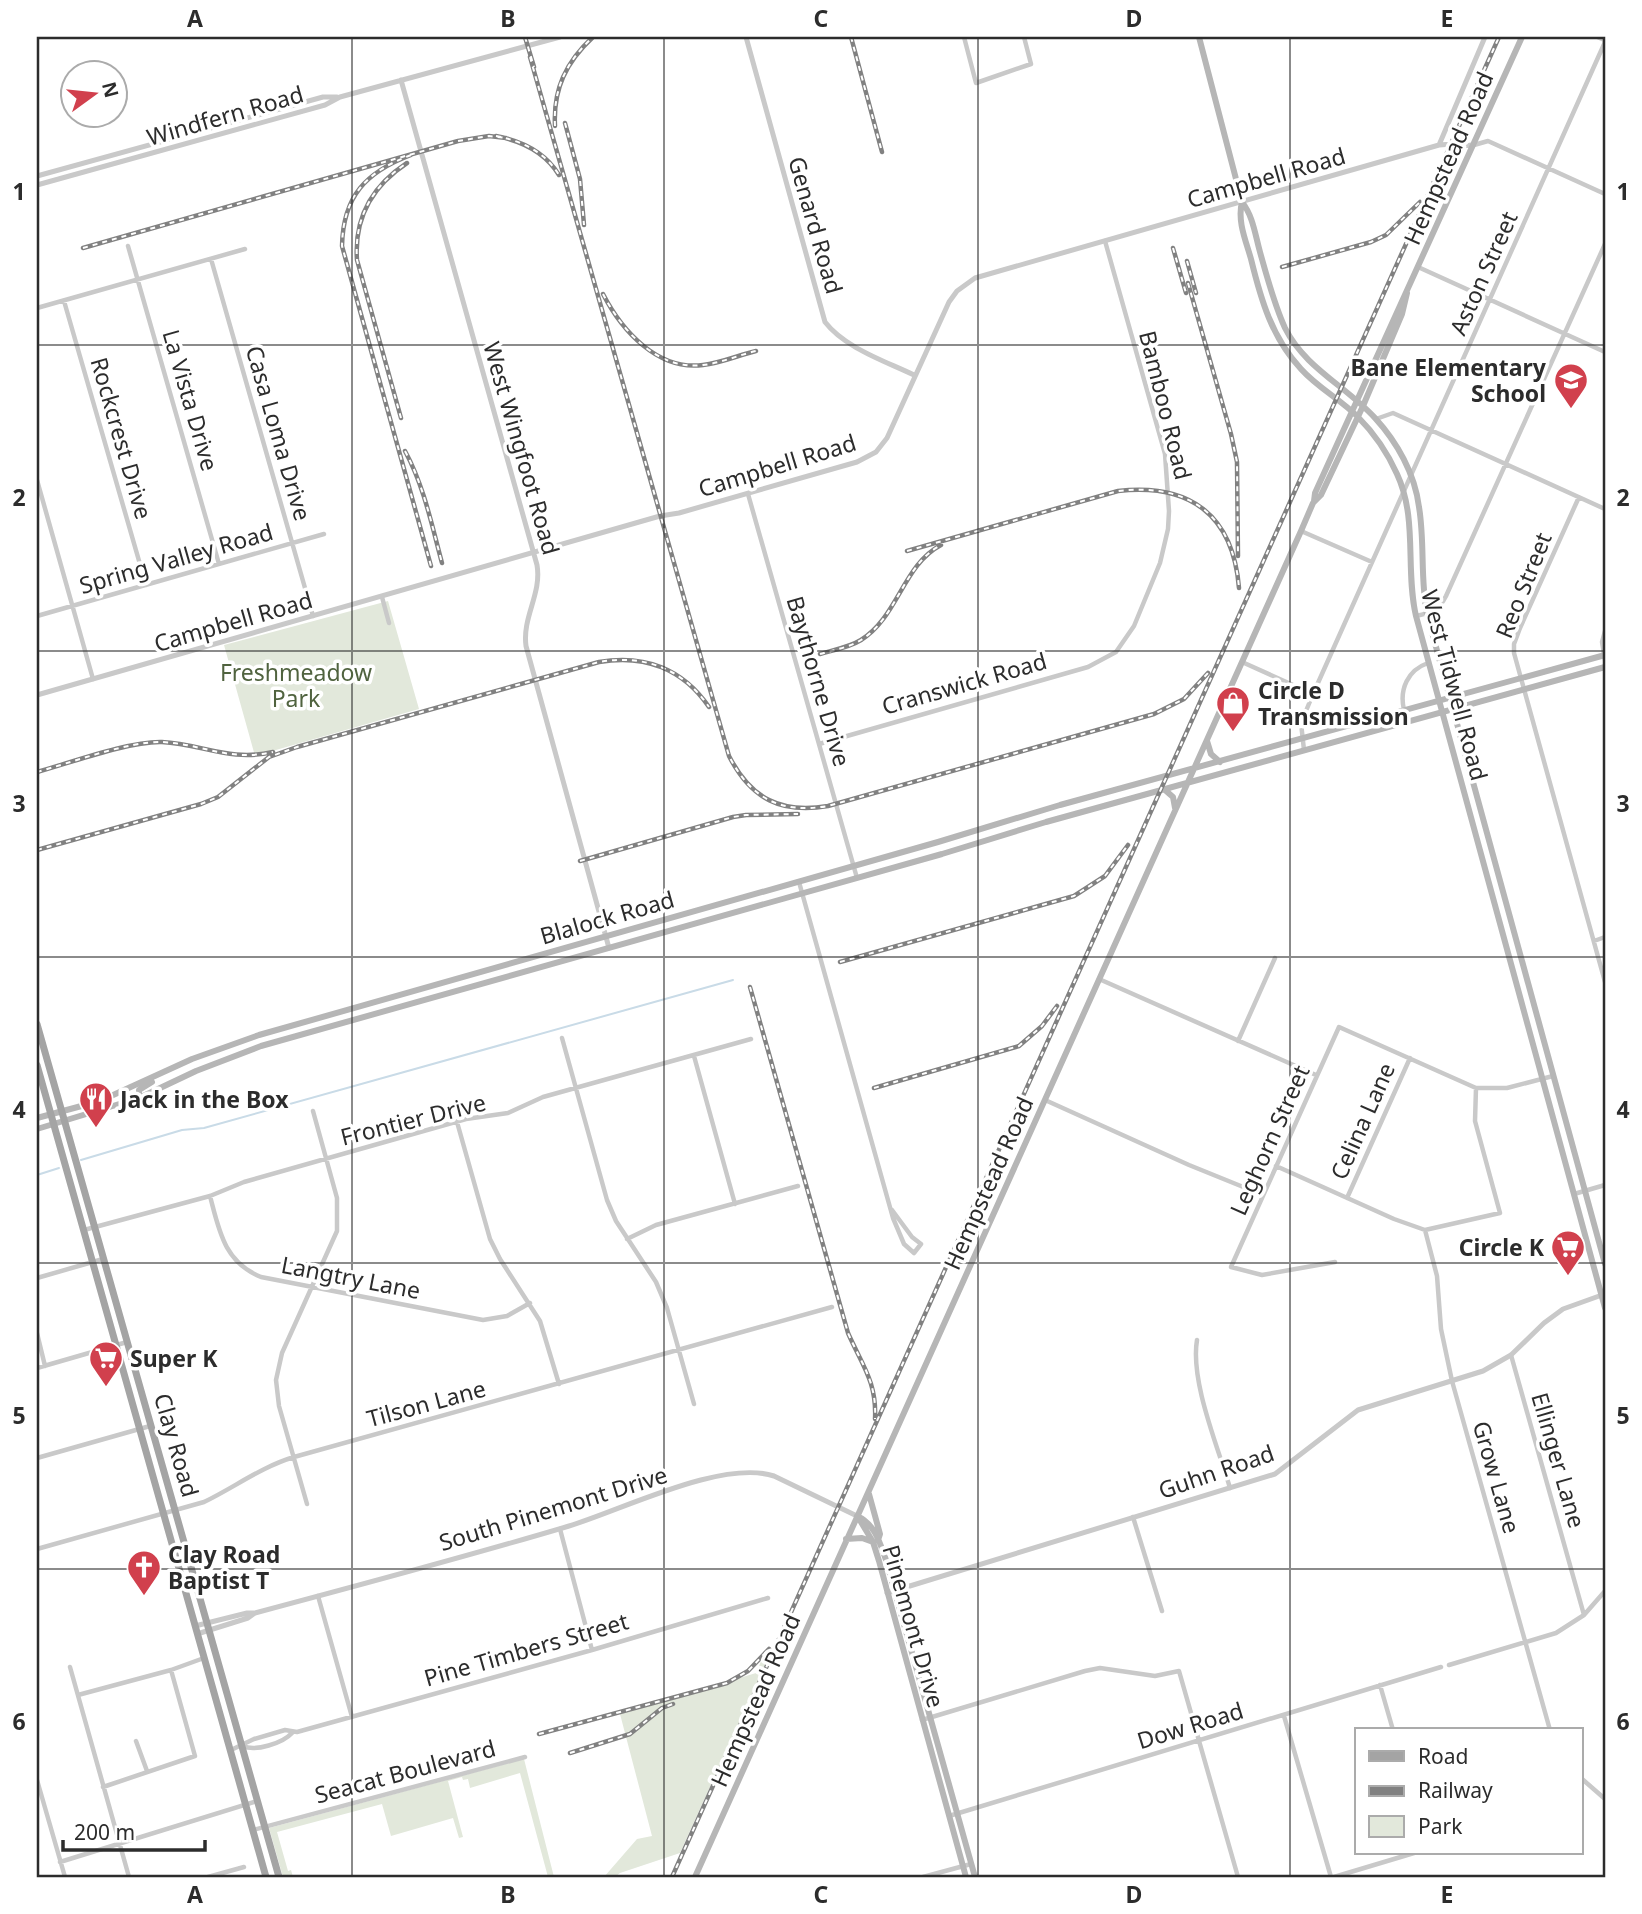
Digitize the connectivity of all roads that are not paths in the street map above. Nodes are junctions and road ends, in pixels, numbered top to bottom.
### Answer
1 (560, 37) edge
2 (746, 37) edge
3 (964, 37) edge
4 (1024, 37) edge
5 (1199, 37) edge
6 (1485, 37) edge
7 (1522, 37) edge
8 (1598, 37) edge
9 (1605, 41) edge
10 (401, 80) junction
11 (340, 97) junction
12 (1439, 145) junction
13 (1473, 145) junction
14 (1549, 169) junction
15 (37, 176) edge
16 (37, 185) edge
17 (1605, 194) edge
18 (1242, 202) junction
19 (1105, 241) junction
20 (1605, 244) edge
21 (128, 246) dead end
22 (245, 249) dead end
23 (211, 259) junction
24 (1418, 267) junction
25 (1267, 276) junction
26 (138, 279) junction
27 (1256, 279) junction
28 (64, 300) junction
29 (1490, 301) junction
30 (37, 308) edge
31 (1390, 335) junction
32 (1565, 335) junction
33 (1605, 352) edge
34 (914, 375) junction
35 (1356, 401) junction
36 (1363, 406) junction
37 (1351, 411) junction
38 (1358, 417) junction
39 (1376, 419) junction
40 (1432, 431) junction
41 (1505, 465) junction
42 (1328, 472) junction
43 (1410, 476) junction
44 (37, 480) edge
45 (1404, 490) junction
46 (748, 494) junction
47 (1579, 497) junction
48 (1605, 509) edge
49 (1301, 531) junction
50 (324, 534) dead end
51 (292, 543) junction
52 (1411, 549) junction
53 (1422, 549) junction
54 (535, 554) junction
55 (1372, 562) junction
56 (219, 564) junction
57 (146, 585) junction
58 (382, 597) junction
59 (72, 606) junction
60 (1427, 614) junction
61 (37, 616) edge
62 (1416, 616) junction
63 (313, 617) junction
64 (389, 623) dead end
65 (1605, 631) edge
66 (1116, 652) joint
67 (1605, 657) edge
68 (1241, 662) junction
69 (1428, 663) junction
70 (1605, 667) edge
71 (1520, 677) junction
72 (93, 680) junction
73 (1523, 688) junction
74 (1314, 694) junction
75 (37, 695) edge
76 (1450, 696) junction
77 (1439, 699) junction
78 (1453, 707) junction
79 (1404, 709) junction
80 (1442, 710) junction
81 (1392, 724) junction
82 (1301, 738) junction
83 (1207, 741) junction
84 (819, 744) junction
85 (1304, 750) junction
86 (1220, 762) junction
87 (1195, 769) junction
88 (1188, 783) junction
89 (1475, 786) junction
90 (1464, 788) junction
91 (1164, 790) junction
92 (1105, 792) junction
93 (1108, 805) junction
94 (1175, 810) junction
95 (1022, 817) junction
96 (1025, 828) junction
97 (938, 842) junction
98 (942, 855) junction
99 (1496, 858) junction
100 (1485, 864) junction
101 (853, 866) junction
102 (857, 878) junction
103 (799, 881) junction
104 (802, 893) junction
105 (706, 907) junction
106 (710, 919) junction
107 (1515, 930) junction
108 (1504, 934) junction
109 (606, 937) junction
110 (1605, 937) edge
111 (1594, 941) junction
112 (609, 948) junction
113 (538, 955) junction
114 (1275, 958) dead end
115 (542, 967) junction
116 (467, 976) junction
117 (1099, 979) junction
118 (1605, 982) edge
119 (471, 988) junction
120 (396, 996) junction
121 (1534, 1003) junction
122 (1522, 1005) junction
123 (400, 1007) junction
124 (324, 1016) junction
125 (37, 1024) edge
126 (327, 1027) junction
127 (259, 1035) junction
128 (562, 1038) dead end
129 (751, 1039) dead end
130 (1238, 1041) junction
131 (261, 1046) junction
132 (46, 1056) junction
133 (694, 1056) junction
134 (37, 1058) edge
135 (1410, 1058) junction
136 (192, 1059) junction
137 (37, 1065) edge
138 (196, 1070) junction
139 (158, 1075) junction
140 (1316, 1075) junction
141 (1553, 1076) junction
142 (1542, 1079) junction
143 (1476, 1087) junction
144 (576, 1088) junction
145 (125, 1091) junction
146 (139, 1098) junction
147 (1045, 1100) junction
148 (113, 1107) junction
149 (313, 1111) dead end
150 (62, 1112) junction
151 (50, 1115) junction
152 (37, 1118) edge
153 (65, 1122) junction
154 (457, 1122) junction
155 (53, 1125) junction
156 (37, 1129) edge
157 (1569, 1132) junction
158 (1558, 1135) junction
159 (326, 1160) junction
160 (1276, 1166) junction
161 (82, 1181) junction
162 (70, 1184) junction
163 (1605, 1185) edge
164 (798, 1186) dead end
165 (1585, 1191) junction
166 (1574, 1194) junction
167 (1263, 1195) junction
168 (209, 1196) junction
169 (1347, 1198) junction
170 (735, 1204) junction
171 (892, 1210) junction
172 (96, 1227) junction
173 (1425, 1230) junction
174 (83, 1231) junction
175 (627, 1239) junction
176 (105, 1258) junction
177 (1335, 1262) dead end
178 (92, 1263) junction
179 (1605, 1264) edge
180 (37, 1278) edge
181 (312, 1288) junction
182 (1602, 1295) junction
183 (530, 1303) junction
184 (832, 1307) dead end
185 (1605, 1308) edge
186 (37, 1333) edge
187 (1197, 1340) dead end
188 (127, 1342) junction
189 (115, 1345) junction
190 (679, 1351) junction
191 (1511, 1355) junction
192 (45, 1366) junction
193 (37, 1368) edge
194 (1452, 1381) junction
195 (559, 1384) junction
196 (694, 1404) dead end
197 (152, 1426) junction
198 (139, 1429) junction
199 (294, 1457) junction
200 (37, 1458) edge
201 (1231, 1489) junction
202 (870, 1492) junction
203 (307, 1504) dead end
204 (176, 1510) junction
205 (162, 1513) junction
206 (857, 1516) junction
207 (1133, 1517) junction
208 (560, 1529) junction
209 (846, 1539) junction
210 (876, 1541) junction
211 (37, 1549) edge
212 (1605, 1591) edge
213 (891, 1592) junction
214 (318, 1596) junction
215 (768, 1598) dead end
216 (1162, 1612) dead end
217 (1584, 1615) junction
218 (208, 1626) junction
219 (196, 1630) junction
220 (1526, 1643) junction
221 (592, 1650) junction
222 (204, 1658) junction
223 (1449, 1665) dead end
224 (1441, 1667) dead end
225 (70, 1668) dead end
226 (171, 1670) junction
227 (1380, 1685) junction
228 (78, 1695) junction
229 (1284, 1716) junction
230 (352, 1717) junction
231 (930, 1718) junction
232 (922, 1720) junction
233 (1392, 1728) edge
234 (1549, 1728) edge
235 (136, 1741) dead end
236 (1199, 1741) junction
237 (243, 1746) junction
238 (231, 1750) junction
239 (525, 1757) dead end
240 (147, 1771) junction
241 (1582, 1779) edge
242 (37, 1780) edge
243 (103, 1787) junction
244 (1605, 1799) edge
245 (257, 1801) junction
246 (246, 1804) junction
247 (957, 1814) junction
248 (949, 1816) junction
249 (264, 1826) junction
250 (253, 1830) junction
251 (119, 1845) junction
252 (1411, 1854) edge
253 (60, 1862) junction
254 (971, 1864) junction
255 (962, 1866) junction
256 (244, 1867) dead end
257 (65, 1877) edge
258 (129, 1877) edge
259 (208, 1877) edge
260 (266, 1877) edge
261 (279, 1877) edge
262 (695, 1877) edge
263 (923, 1877) edge
264 (965, 1877) edge
265 (975, 1877) edge
266 (1238, 1877) edge
267 (1333, 1877) edge

1 - 10 street, Windfern Road
2 - 34 street, Genard Road
3 - 4 street
5 - 18 main road
6 - 12 street
7 - 13 main road, Hempstead Road
8 - 9 street
9 - 14 street, Aston Street
10 - 11 street, Windfern Road
10 - 54 street, West Wingfoot Road
11 - 15 street, Windfern Road
11 - 16 street, Windfern Road
12 - 13 street, Campbell Road
12 - 18 street, Campbell Road
13 - 14 street
13 - 24 main road, Hempstead Road
14 - 17 street
14 - 29 street, Aston Street
18 - 19 street, Campbell Road
18 - 25 main road, West Tidwell Road
18 - 27 main road, West Tidwell Road
19 - 34 street, Campbell Road
19 - 66 street, Bamboo Road
20 - 32 street
21 - 26 street, La Vista Drive
22 - 23 street
23 - 26 street
23 - 51 street, Casa Loma Drive
24 - 29 street
24 - 31 main road, Hempstead Road
25 - 27 main road
25 - 35 main road, West Tidwell Road
26 - 28 street
26 - 56 street, La Vista Drive
27 - 37 main road, West Tidwell Road
28 - 30 street
28 - 57 street, Rockcrest Drive
29 - 32 street
29 - 40 street, Aston Street
31 - 35 main road, Hempstead Road
31 - 36 main road, Hempstead Road
32 - 33 street
32 - 41 street
34 - 46 street, Campbell Road
35 - 36 main road, West Tidwell Road
35 - 37 main road, Hempstead Road
36 - 38 main road, Hempstead Road
36 - 39 main road, West Tidwell Road
37 - 38 main road, West Tidwell Road
37 - 42 main road, Hempstead Road
38 - 42 main road, Hempstead Road
38 - 45 main road, West Tidwell Road
39 - 40 street
39 - 43 main road, West Tidwell Road
40 - 41 street
40 - 43 street, Aston Street
41 - 47 street
41 - 60 street
42 - 49 main road, Hempstead Road
43 - 45 street, Aston Street
43 - 53 main road, West Tidwell Road
44 - 59 street
45 - 52 main road, West Tidwell Road
45 - 55 street, Aston Street
46 - 54 street, Campbell Road
46 - 84 street, Baythorne Drive
47 - 48 street
47 - 71 street, Reo Street
49 - 55 street
49 - 68 main road, Hempstead Road
50 - 51 street, Spring Valley Road
51 - 56 street, Spring Valley Road
51 - 63 street, Casa Loma Drive
52 - 53 main road
52 - 62 main road, West Tidwell Road
53 - 60 main road, West Tidwell Road
54 - 58 street, Campbell Road
54 - 109 street, West Wingfoot Road
55 - 74 street, Aston Street
56 - 57 street, Spring Valley Road
57 - 59 street, Spring Valley Road
58 - 63 street, Campbell Road
58 - 64 street
59 - 61 street, Spring Valley Road
59 - 72 street
60 - 62 street
60 - 76 main road, West Tidwell Road
62 - 69 main road, West Tidwell Road
63 - 72 street, Campbell Road
65 - 67 street
66 - 84 street, Cranswick Road
67 - 71 main road, Blalock Road
68 - 74 street
68 - 83 main road, Hempstead Road
69 - 77 main road, West Tidwell Road
69 - 79 street
70 - 73 main road, Blalock Road
71 - 73 street, Reo Street
71 - 76 main road, Blalock Road
72 - 75 street, Campbell Road
73 - 78 main road, Blalock Road
73 - 111 street, Reo Street
74 - 82 street, Aston Street
76 - 77 main road, Blalock Road
76 - 78 main road, West Tidwell Road
77 - 79 main road, Blalock Road
77 - 80 main road, West Tidwell Road
78 - 80 main road, Blalock Road
78 - 89 main road, West Tidwell Road
79 - 81 main road
79 - 82 main road, Blalock Road
80 - 81 main road, Blalock Road
80 - 90 main road, West Tidwell Road
81 - 85 main road, Blalock Road
82 - 85 street, Aston Street
82 - 86 main road, Blalock Road
83 - 86 main road
83 - 87 main road, Hempstead Road
84 - 101 street, Baythorne Drive
85 - 88 main road, Blalock Road
86 - 87 main road, Blalock Road
87 - 88 main road, Hempstead Road
87 - 92 main road, Blalock Road
88 - 91 main road, Blalock Road
88 - 94 main road, Hempstead Road
89 - 90 main road
89 - 99 main road, West Tidwell Road
90 - 100 main road, West Tidwell Road
91 - 93 main road, Blalock Road
91 - 94 main road
92 - 93 main road
92 - 95 main road, Blalock Road
93 - 96 main road, Blalock Road
94 - 117 main road, Hempstead Road
95 - 96 main road
95 - 97 main road, Blalock Road
96 - 98 main road, Blalock Road
97 - 98 main road
97 - 101 main road, Blalock Road
98 - 102 main road, Blalock Road
99 - 100 main road
99 - 107 main road, West Tidwell Road
100 - 108 main road, West Tidwell Road
101 - 102 street, Baythorne Drive
101 - 103 main road, Blalock Road
102 - 104 main road, Blalock Road
103 - 104 street
103 - 105 main road, Blalock Road
104 - 106 main road, Blalock Road
104 - 171 street
105 - 106 main road
105 - 109 main road, Blalock Road
106 - 112 main road, Blalock Road
107 - 108 main road
107 - 121 main road, West Tidwell Road
108 - 122 main road, West Tidwell Road
109 - 112 street, West Wingfoot Road
109 - 113 main road, Blalock Road
110 - 111 street
111 - 118 street, Reo Street
112 - 115 main road, Blalock Road
113 - 115 main road
113 - 116 main road, Blalock Road
114 - 130 street
115 - 119 main road, Blalock Road
116 - 119 main road
116 - 120 main road, Blalock Road
117 - 130 street
117 - 147 main road, Hempstead Road
119 - 123 main road, Blalock Road
120 - 123 main road
120 - 124 main road, Blalock Road
121 - 122 main road
121 - 141 main road, West Tidwell Road
122 - 142 main road, West Tidwell Road
123 - 126 main road, Blalock Road
124 - 126 main road
124 - 127 main road, Blalock Road
125 - 132 main road, Clay Road
126 - 131 main road, Blalock Road
127 - 131 main road
127 - 136 main road, Blalock Road
128 - 144 street
129 - 133 street, Frontier Drive
130 - 140 street
131 - 138 main road, Blalock Road
132 - 134 main road
132 - 150 main road, Clay Road
133 - 144 street, Frontier Drive
133 - 170 street
135 - 140 street, Leghorn Street
135 - 143 street
135 - 169 street, Celina Lane
136 - 138 main road
136 - 139 main road, Blalock Road
137 - 151 main road, Clay Road
138 - 146 main road, Blalock Road
139 - 145 main road, Blalock Road
139 - 146 main road
140 - 160 street, Leghorn Street
141 - 142 street
141 - 157 main road, West Tidwell Road
142 - 143 street
142 - 158 main road, West Tidwell Road
143 - 173 street
144 - 154 street, Frontier Drive
144 - 175 street
145 - 148 main road
145 - 150 main road, Blalock Road
146 - 148 main road, Blalock Road
147 - 167 street
147 - 202 main road, Hempstead Road
148 - 153 main road, Blalock Road
149 - 159 street
150 - 151 main road, Blalock Road
150 - 153 main road, Clay Road
151 - 152 main road, Blalock Road
151 - 155 main road, Clay Road
153 - 155 main road, Blalock Road
153 - 161 main road, Clay Road
154 - 159 street, Frontier Drive
154 - 183 street
155 - 156 main road, Blalock Road
155 - 162 main road, Clay Road
157 - 158 main road
157 - 165 main road, West Tidwell Road
158 - 166 main road, West Tidwell Road
159 - 168 street, Frontier Drive
159 - 181 street
160 - 167 street, Leghorn Street
160 - 169 street
161 - 162 main road
161 - 172 main road, Clay Road
162 - 174 main road, Clay Road
163 - 165 street
164 - 170 street
165 - 166 street
165 - 179 main road, West Tidwell Road
166 - 182 main road, West Tidwell Road
167 - 177 street, Leghorn Street
168 - 172 street, Frontier Drive
168 - 181 street, Langtry Lane
169 - 173 street
170 - 175 street
171 - 171 street
172 - 174 street, Frontier Drive
172 - 176 main road, Clay Road
173 - 194 street, Grow Lane
174 - 178 main road, Clay Road
175 - 190 street
176 - 178 street
176 - 188 main road, Clay Road
178 - 180 street
178 - 189 main road, Clay Road
181 - 183 street, Langtry Lane
181 - 199 street
182 - 185 main road, West Tidwell Road
182 - 191 street, Guhn Road
183 - 195 street
184 - 190 street, Tilson Lane
186 - 192 street
187 - 201 street
188 - 189 street
188 - 197 main road, Clay Road
189 - 192 street
189 - 198 main road, Clay Road
190 - 195 street, Tilson Lane
190 - 196 street
191 - 194 street, Guhn Road
191 - 217 street, Ellinger Lane
192 - 193 street
194 - 201 street, Guhn Road
194 - 220 street, Grow Lane
195 - 199 street, Tilson Lane
197 - 198 street
197 - 204 main road, Clay Road
198 - 200 street
198 - 205 main road, Clay Road
199 - 203 street
199 - 204 street, Tilson Lane
201 - 207 street, Guhn Road
202 - 206 main road, Hempstead Road
202 - 210 main road
204 - 205 street, Tilson Lane
204 - 218 main road, Clay Road
205 - 211 street, Tilson Lane
205 - 219 main road, Clay Road
206 - 208 street, South Pinemont Drive
206 - 209 main road, Hempstead Road
206 - 210 main road, Pinemont Drive
207 - 213 street, Guhn Road
207 - 216 street
208 - 214 street, South Pinemont Drive
208 - 221 street
209 - 210 main road
209 - 262 main road, Hempstead Road
210 - 213 main road, Pinemont Drive
212 - 217 street
213 - 231 main road, Pinemont Drive
213 - 232 main road, Pinemont Drive
214 - 218 street, South Pinemont Drive
214 - 230 street
215 - 221 street, Pine Timbers Street
217 - 220 street
218 - 219 street, South Pinemont Drive
218 - 237 main road, Clay Road
219 - 222 main road, Clay Road
220 - 223 street
220 - 234 street, Grow Lane
221 - 230 street, Pine Timbers Street
222 - 226 street
222 - 238 main road, Clay Road
224 - 227 street, Dow Road
225 - 228 street
226 - 228 street
226 - 240 street
227 - 229 street, Dow Road
227 - 233 street
228 - 243 street
229 - 236 street, Dow Road
229 - 267 street
230 - 237 street, Pine Timbers Street
231 - 232 street
231 - 236 street
231 - 247 main road, Pinemont Drive
232 - 248 main road, Pinemont Drive
235 - 240 street
236 - 247 street, Dow Road
236 - 266 street
237 - 238 street, Pine Timbers Street
237 - 245 main road, Clay Road
238 - 246 main road, Clay Road
239 - 249 street, Seacat Boulevard
240 - 243 street
241 - 244 street
242 - 253 street
243 - 251 street
245 - 246 street
245 - 249 main road, Clay Road
246 - 250 main road, Clay Road
246 - 251 street
247 - 248 street, Dow Road
247 - 254 main road, Pinemont Drive
248 - 255 main road, Pinemont Drive
249 - 250 street, Seacat Boulevard
249 - 261 main road, Clay Road
250 - 260 main road, Clay Road
251 - 253 street
251 - 258 street
252 - 267 street
253 - 257 street
254 - 255 street
254 - 265 main road, Pinemont Drive
255 - 263 street
255 - 264 main road, Pinemont Drive
256 - 259 street

